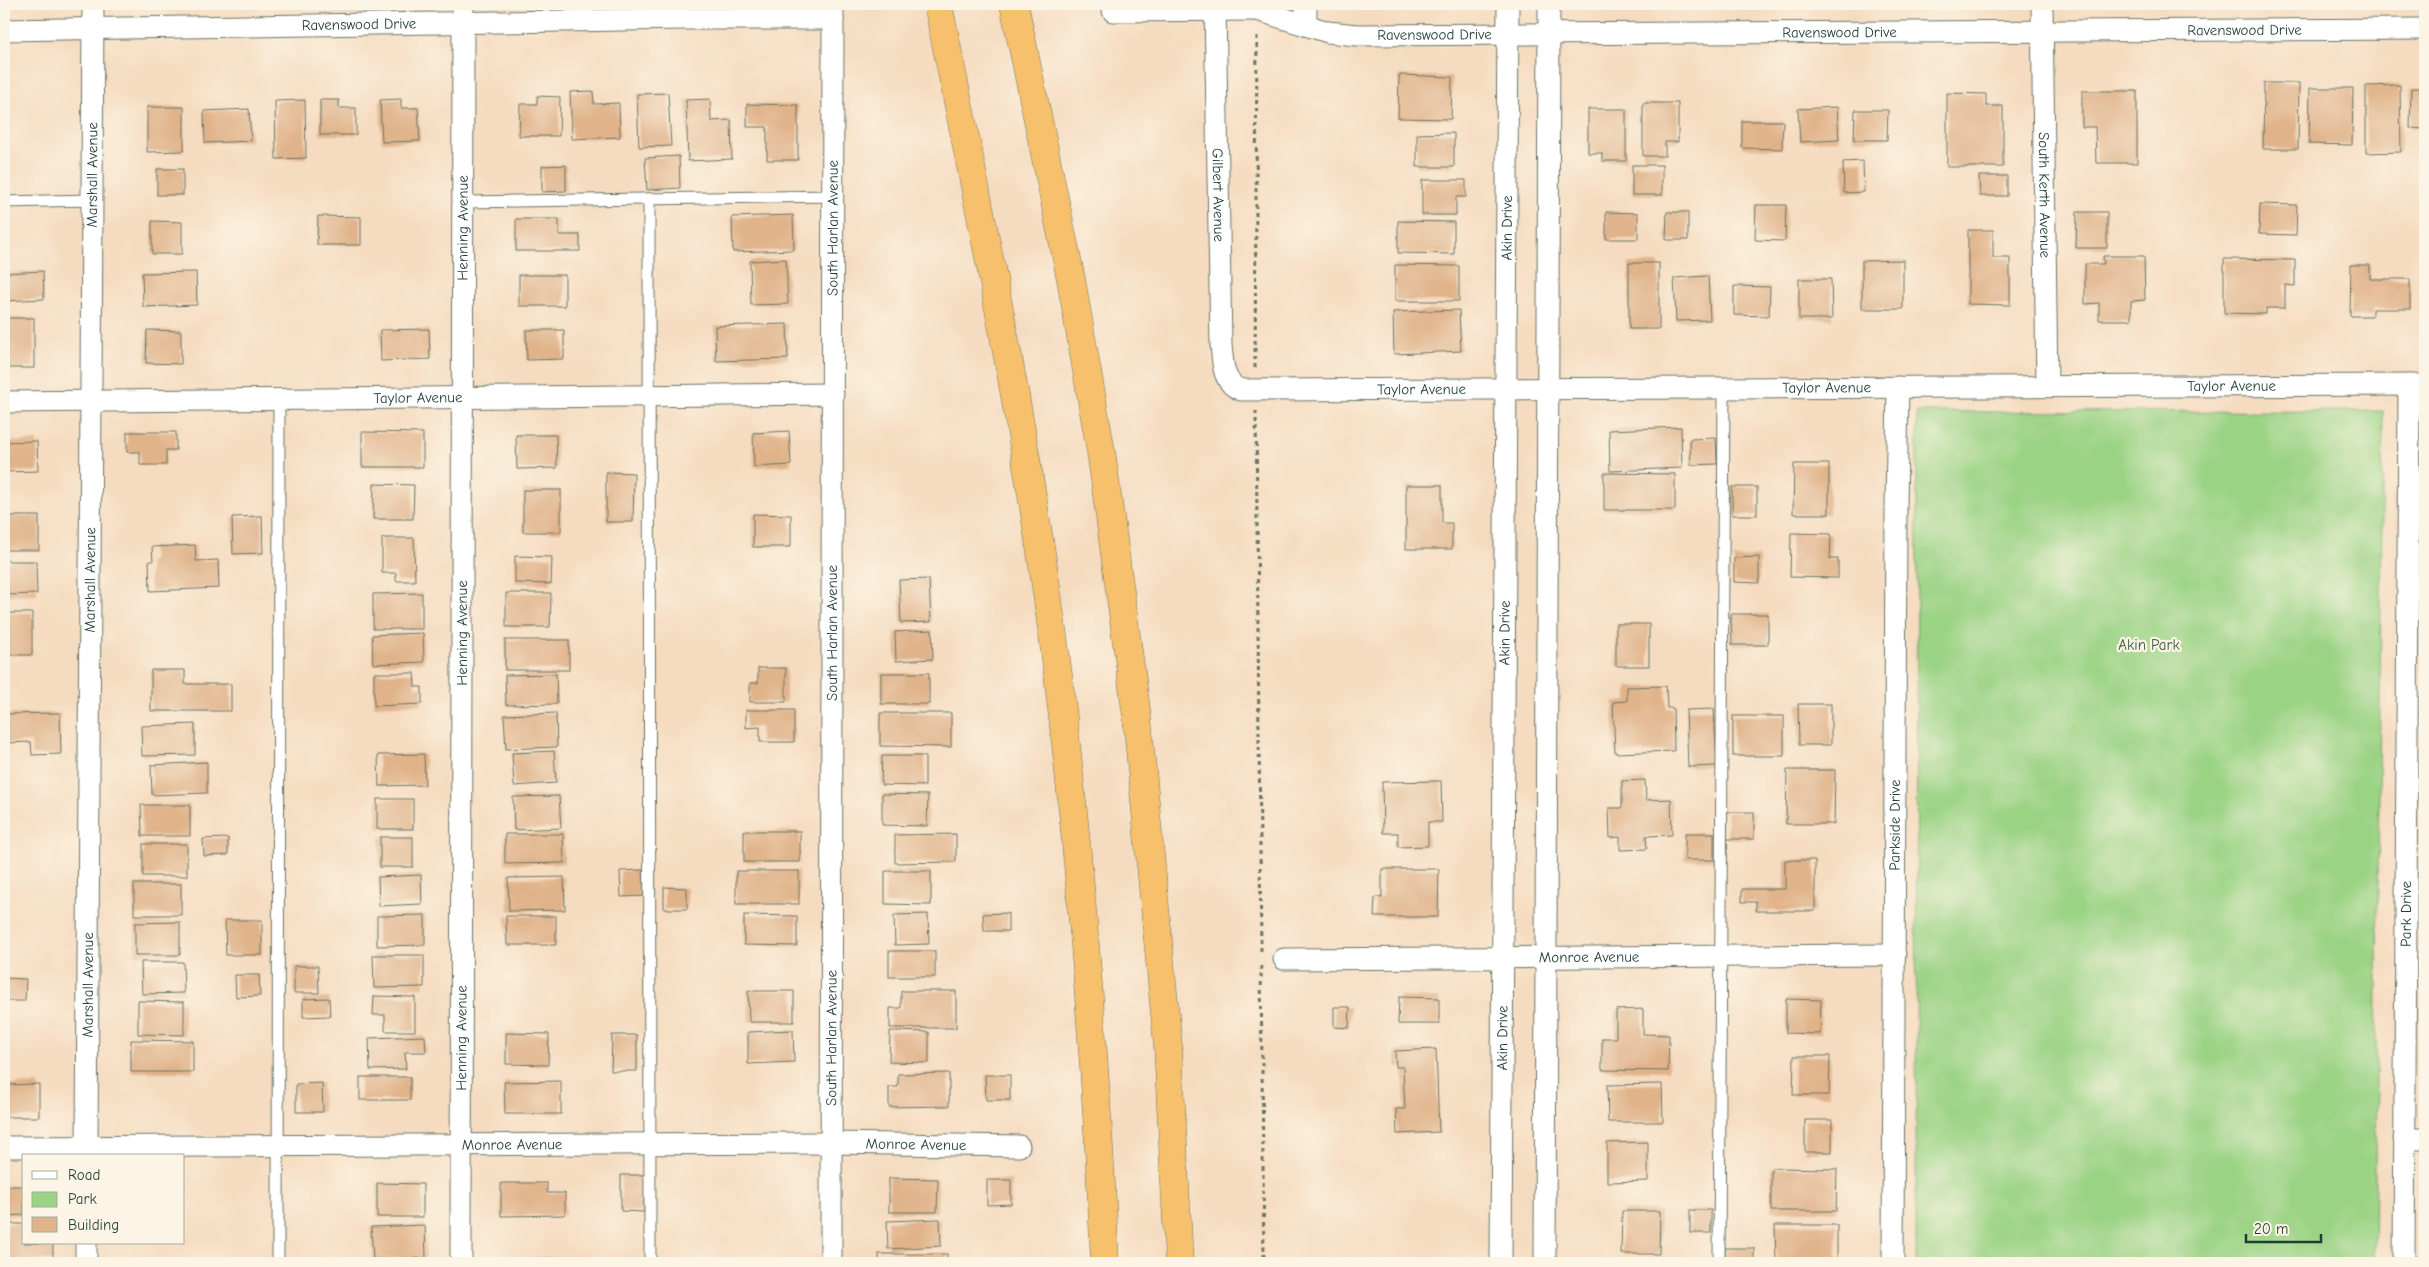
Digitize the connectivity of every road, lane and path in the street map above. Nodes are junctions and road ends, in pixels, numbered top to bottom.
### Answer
1 (93, 4) edge
2 (938, 4) edge
3 (1014, 4) edge
4 (1279, 4) edge
5 (1306, 4) edge
6 (1508, 4) edge
7 (1549, 4) edge
8 (2042, 4) edge
9 (1215, 7) edge
10 (833, 11) edge
11 (1113, 11) dead end
12 (463, 13) edge
13 (1257, 20) junction
14 (1306, 26) junction
15 (93, 29) junction
16 (2425, 29) edge
17 (4, 30) edge
18 (2042, 30) junction
19 (1549, 33) junction
20 (1508, 34) junction
21 (833, 196) junction
22 (649, 199) junction
23 (91, 200) junction
24 (4, 202) edge
25 (463, 202) junction
26 (1255, 368) dead end
27 (1230, 384) joint
28 (2417, 385) edge
29 (2047, 386) junction
30 (1898, 387) junction
31 (1724, 388) junction
32 (1506, 389) junction
33 (1548, 389) junction
34 (833, 394) junction
35 (650, 395) junction
36 (464, 396) junction
37 (279, 399) junction
38 (91, 401) junction
39 (4, 402) edge
40 (1256, 417) dead end
41 (2416, 761) edge
42 (1895, 955) junction
43 (1721, 956) junction
44 (1546, 957) junction
45 (1502, 958) junction
46 (1284, 959) dead end
47 (2404, 1139) junction
48 (2425, 1139) edge
49 (831, 1142) junction
50 (651, 1144) junction
51 (279, 1146) junction
52 (461, 1146) junction
53 (1019, 1146) dead end
54 (4, 1147) edge
55 (87, 1151) edge
56 (86, 1244) edge
57 (86, 1263) edge
58 (278, 1263) edge
59 (461, 1263) edge
60 (650, 1263) edge
61 (831, 1263) edge
62 (1104, 1263) edge
63 (1179, 1263) edge
64 (1264, 1263) edge
65 (1500, 1263) edge
66 (1545, 1263) edge
67 (1719, 1263) edge
68 (1893, 1263) edge
69 (2404, 1263) edge

1 - 15 street, Marshall Avenue
2 - 62 highway
3 - 63 highway
4 - 13 street, Ravenswood Drive
5 - 14 street
6 - 20 street, Akin Drive
7 - 19 street
8 - 18 street, South Kerth Avenue
9 - 11 street, Ravenswood Drive
9 - 13 street, Ravenswood Drive
9 - 27 street, Gilbert Avenue
10 - 12 street, Ravenswood Drive
10 - 21 street, South Harlan Avenue
12 - 15 street, Ravenswood Drive
12 - 25 street, Henning Avenue
13 - 14 street, Ravenswood Drive
13 - 26 path
14 - 20 street, Ravenswood Drive
15 - 17 street, Ravenswood Drive
15 - 23 street, Marshall Avenue
16 - 18 street, Ravenswood Drive
18 - 19 street, Ravenswood Drive
18 - 29 street, South Kerth Avenue
19 - 20 street, Ravenswood Drive
19 - 33 street
20 - 32 street, Akin Drive
21 - 22 lane
21 - 34 street, South Harlan Avenue
22 - 25 lane
22 - 35 lane
23 - 24 lane
23 - 38 street, Marshall Avenue
25 - 36 street, Henning Avenue
27 - 32 street, Taylor Avenue
28 - 29 street, Taylor Avenue
28 - 41 street, Park Drive
29 - 30 street, Taylor Avenue
30 - 31 street, Taylor Avenue
30 - 42 street, Parkside Drive
31 - 33 street, Taylor Avenue
31 - 43 lane
32 - 33 street, Taylor Avenue
32 - 45 street, Akin Drive
33 - 44 street
34 - 35 street, Taylor Avenue
34 - 49 street, South Harlan Avenue
35 - 36 street, Taylor Avenue
35 - 50 lane
36 - 37 street, Taylor Avenue
36 - 52 street, Henning Avenue
37 - 38 street, Taylor Avenue
37 - 51 lane
38 - 39 street, Taylor Avenue
38 - 55 street, Marshall Avenue
40 - 64 path
41 - 47 street, Park Drive
42 - 43 street, Monroe Avenue
42 - 68 street, Parkside Drive
43 - 44 street, Monroe Avenue
43 - 67 lane
44 - 45 street, Monroe Avenue
44 - 66 street
45 - 46 street, Monroe Avenue
45 - 65 street, Akin Drive
47 - 48 street
47 - 69 street, Park Drive
49 - 50 street, Monroe Avenue
49 - 53 street, Monroe Avenue
49 - 61 street, South Harlan Avenue
50 - 52 street, Monroe Avenue
50 - 60 lane
51 - 52 street, Monroe Avenue
51 - 55 street, Monroe Avenue
51 - 58 lane
52 - 59 street, Henning Avenue
54 - 55 street, Monroe Avenue
56 - 57 street

